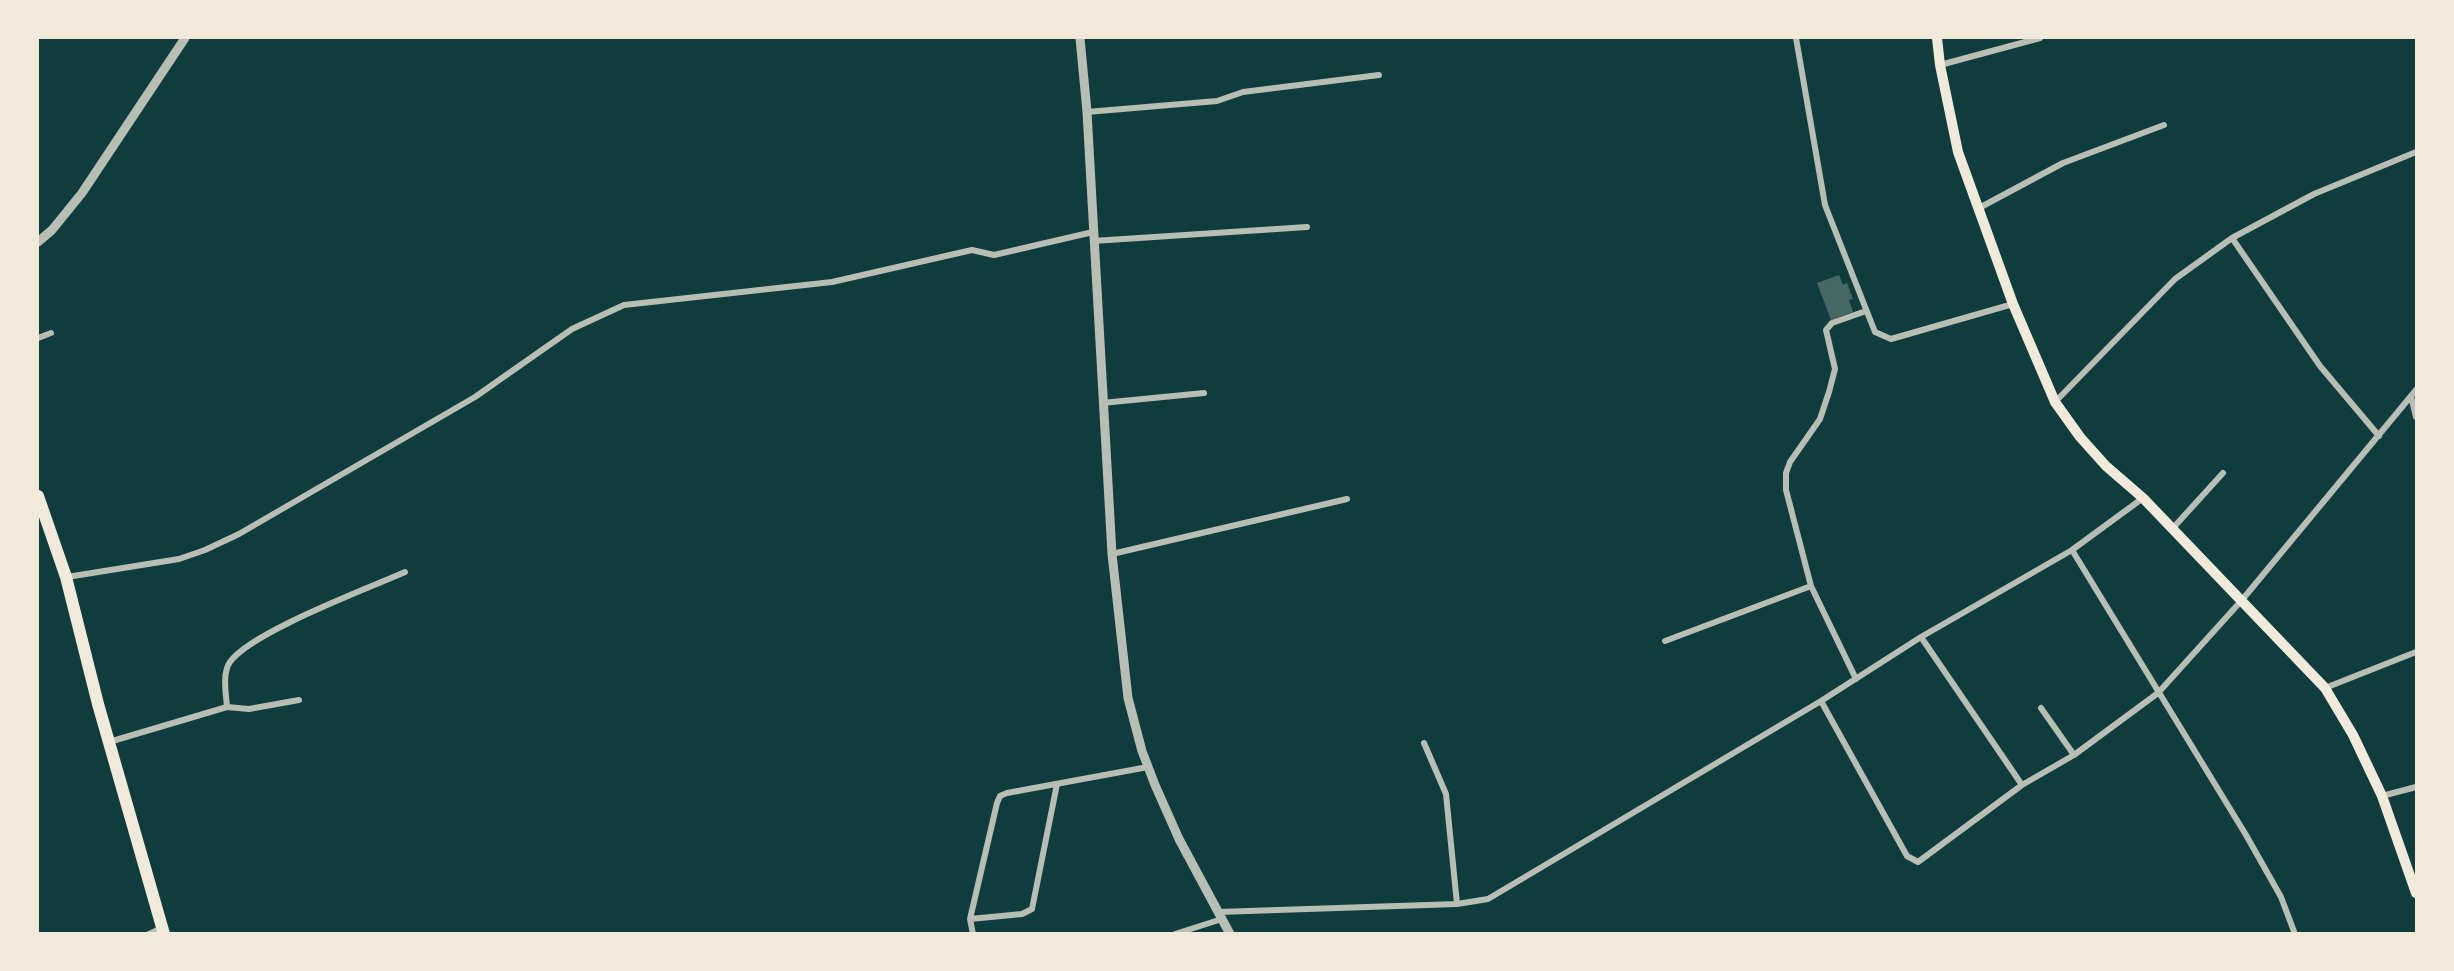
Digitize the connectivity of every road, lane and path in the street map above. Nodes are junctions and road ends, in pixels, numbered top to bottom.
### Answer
1 (185, 38) edge
2 (1080, 38) edge
3 (1796, 38) edge
4 (1937, 38) edge
5 (2040, 38) edge
6 (1940, 65) junction
7 (1379, 75) dead end
8 (1087, 112) junction
9 (2164, 125) dead end
10 (2416, 152) edge
11 (1979, 208) junction
12 (1307, 227) dead end
13 (1093, 236) junction
14 (2232, 238) junction
15 (38, 242) edge
16 (2013, 304) junction
17 (1866, 311) junction
18 (51, 333) dead end
19 (38, 338) edge
20 (2416, 390) edge
21 (1204, 393) dead end
22 (2411, 396) junction
23 (2055, 402) junction
24 (1102, 403) junction
25 (2416, 417) edge
26 (2379, 436) junction
27 (2223, 473) dead end
28 (38, 496) edge
29 (2143, 498) junction
30 (1347, 499) dead end
31 (2172, 528) junction
32 (2072, 549) junction
33 (1112, 554) junction
34 (405, 572) dead end
35 (66, 577) junction
36 (1811, 586) junction
37 (2242, 600) junction
38 (1921, 637) junction
39 (1665, 641) dead end
40 (2416, 652) edge
41 (1856, 679) junction
42 (2325, 688) junction
43 (2158, 693) junction
44 (299, 700) dead end
45 (1821, 701) junction
46 (227, 707) junction
47 (2041, 708) dead end
48 (109, 742) junction
49 (1424, 743) dead end
50 (2074, 755) junction
51 (1148, 767) junction
52 (1057, 784) junction
53 (2022, 785) junction
54 (2416, 787) edge
55 (2382, 796) junction
56 (2416, 893) edge
57 (1458, 904) junction
58 (1220, 915) junction
59 (970, 919) junction
60 (164, 931) edge
61 (149, 933) edge
62 (973, 933) edge
63 (1174, 933) edge
64 (1230, 933) edge
65 (2295, 933) edge

1 - 15 street
2 - 8 street
3 - 17 street
4 - 6 main road
5 - 6 street
6 - 11 main road
7 - 8 street
8 - 13 street
9 - 11 street
10 - 14 street
11 - 16 main road
12 - 13 street
13 - 24 street
13 - 35 street
14 - 23 street
14 - 26 street
16 - 17 street
16 - 23 main road
17 - 36 street
18 - 19 street
20 - 22 street
21 - 24 street
22 - 25 street
22 - 26 street
23 - 29 main road
24 - 33 street
26 - 37 street
27 - 31 street
28 - 35 highway
29 - 31 main road
29 - 32 street
30 - 33 street
31 - 37 main road
32 - 38 street
32 - 43 street
33 - 51 street
34 - 46 street
35 - 48 highway
36 - 39 street
36 - 41 street
37 - 42 main road
37 - 43 street
38 - 41 street
38 - 53 street
40 - 42 street
41 - 45 street
42 - 55 main road
43 - 50 street
43 - 65 street
44 - 46 street
45 - 53 street
45 - 57 street
46 - 48 street
47 - 50 street
48 - 60 highway
49 - 57 street
50 - 53 street
51 - 52 street
51 - 58 street
52 - 59 street
52 - 59 street
54 - 55 street
55 - 56 main road
57 - 58 street
58 - 63 street
58 - 64 street
59 - 62 street
60 - 61 street

